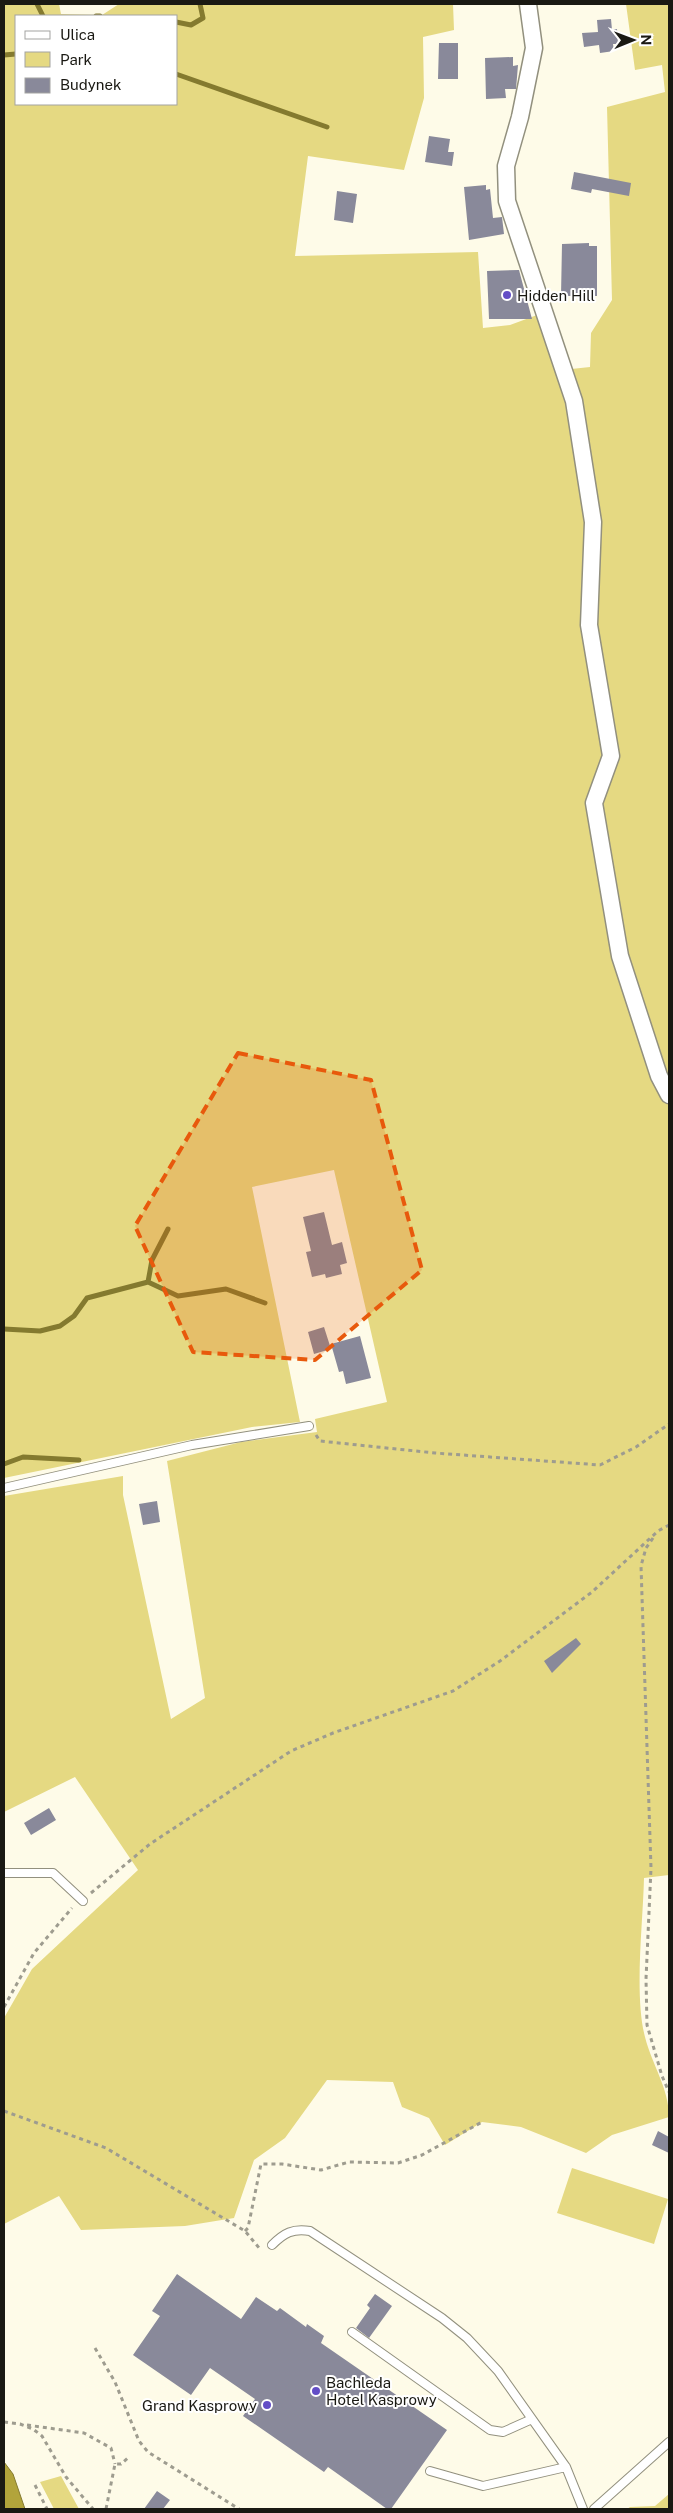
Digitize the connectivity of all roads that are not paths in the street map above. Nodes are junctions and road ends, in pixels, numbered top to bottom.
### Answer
1 (528, 4) edge
2 (669, 1095) edge
3 (309, 1426) road end
4 (4, 1488) edge
5 (4, 1874) edge
6 (83, 1900) road end
7 (272, 2245) road end
8 (352, 2332) dead end
9 (532, 2419) junction
10 (669, 2442) edge
11 (566, 2467) junction
12 (430, 2470) dead end
13 (583, 2509) edge
14 (594, 2509) edge

1 - 2 street
3 - 4 lane
5 - 6 lane
7 - 9 lane
8 - 9 lane
9 - 11 lane
10 - 14 lane
11 - 12 lane
11 - 13 lane

